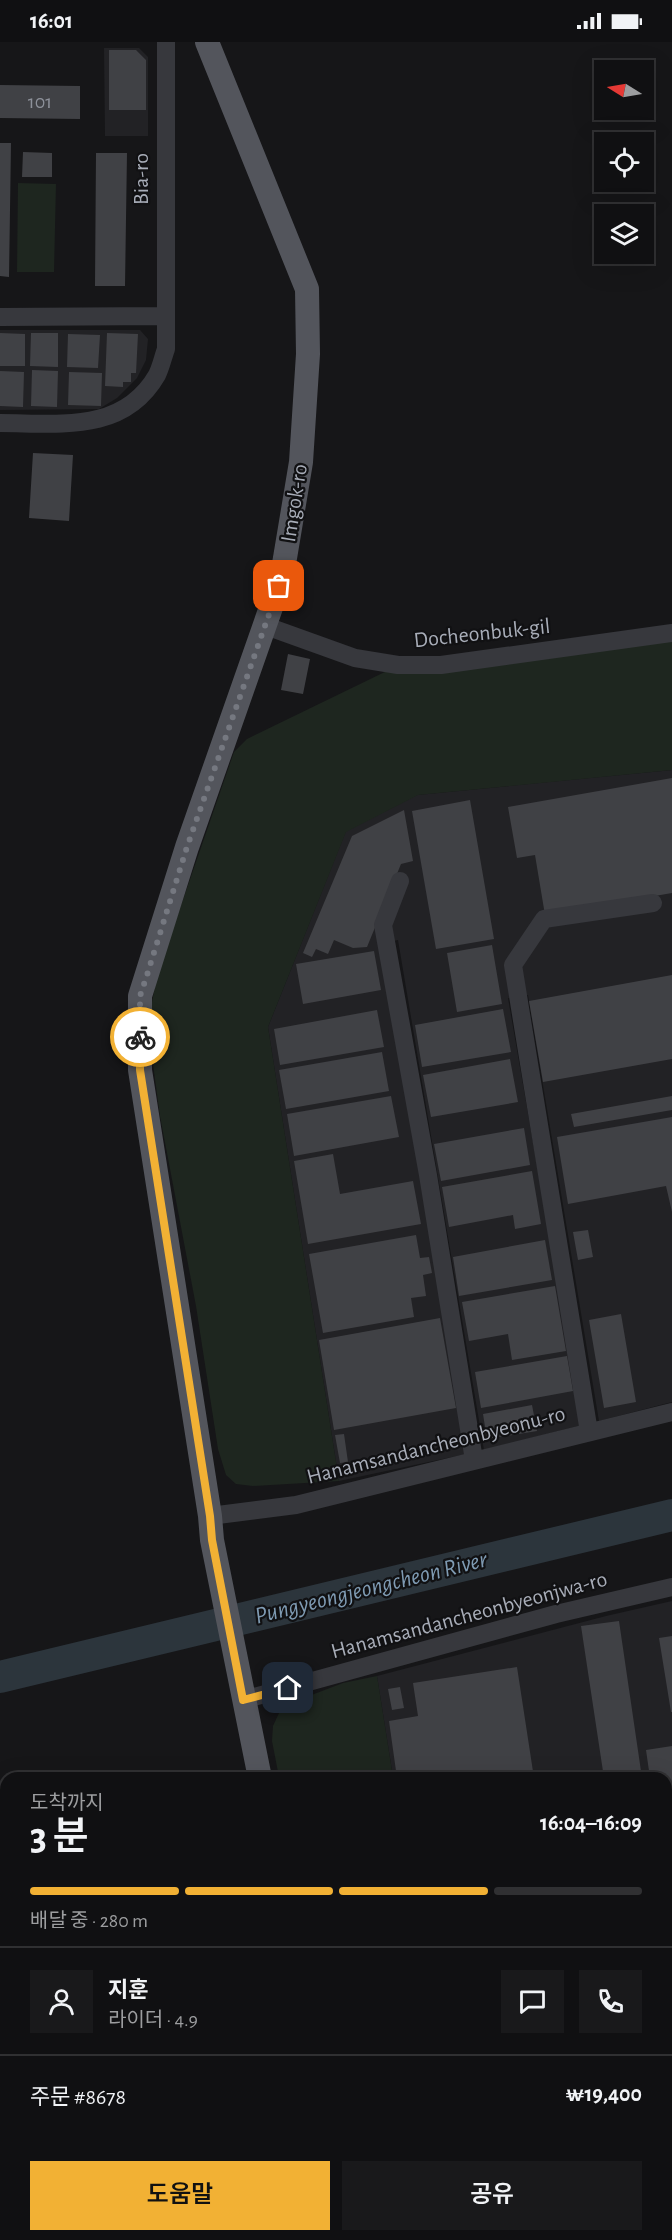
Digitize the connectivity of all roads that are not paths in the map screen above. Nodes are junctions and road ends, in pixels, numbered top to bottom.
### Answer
1 (166, 42) edge
2 (207, 42) edge
3 (165, 316) junction
4 (0, 317) edge
5 (0, 423) edge
6 (266, 626) junction
7 (672, 633) edge
8 (400, 881) dead end
9 (653, 903) dead end
10 (672, 1412) edge
11 (589, 1432) junction
12 (474, 1460) junction
13 (210, 1516) junction
14 (672, 1587) edge
15 (241, 1688) junction
16 (259, 1772) edge

1 - 3 street, Bia-ro
2 - 6 main road, Imgok-ro
3 - 4 street
3 - 5 street, Bia-ro
6 - 7 street, Docheonbuk-gil
6 - 13 main road, Imgok-ro
8 - 12 street
9 - 11 street
10 - 11 street, Hanamsandancheonbyeonu-ro
11 - 12 street, Hanamsandancheonbyeonu-ro
12 - 13 street, Hanamsandancheonbyeonu-ro
13 - 15 main road, Imgok-ro
14 - 15 street, Hanamsandancheonbyeonjwa-ro
15 - 16 main road, Imgok-ro

